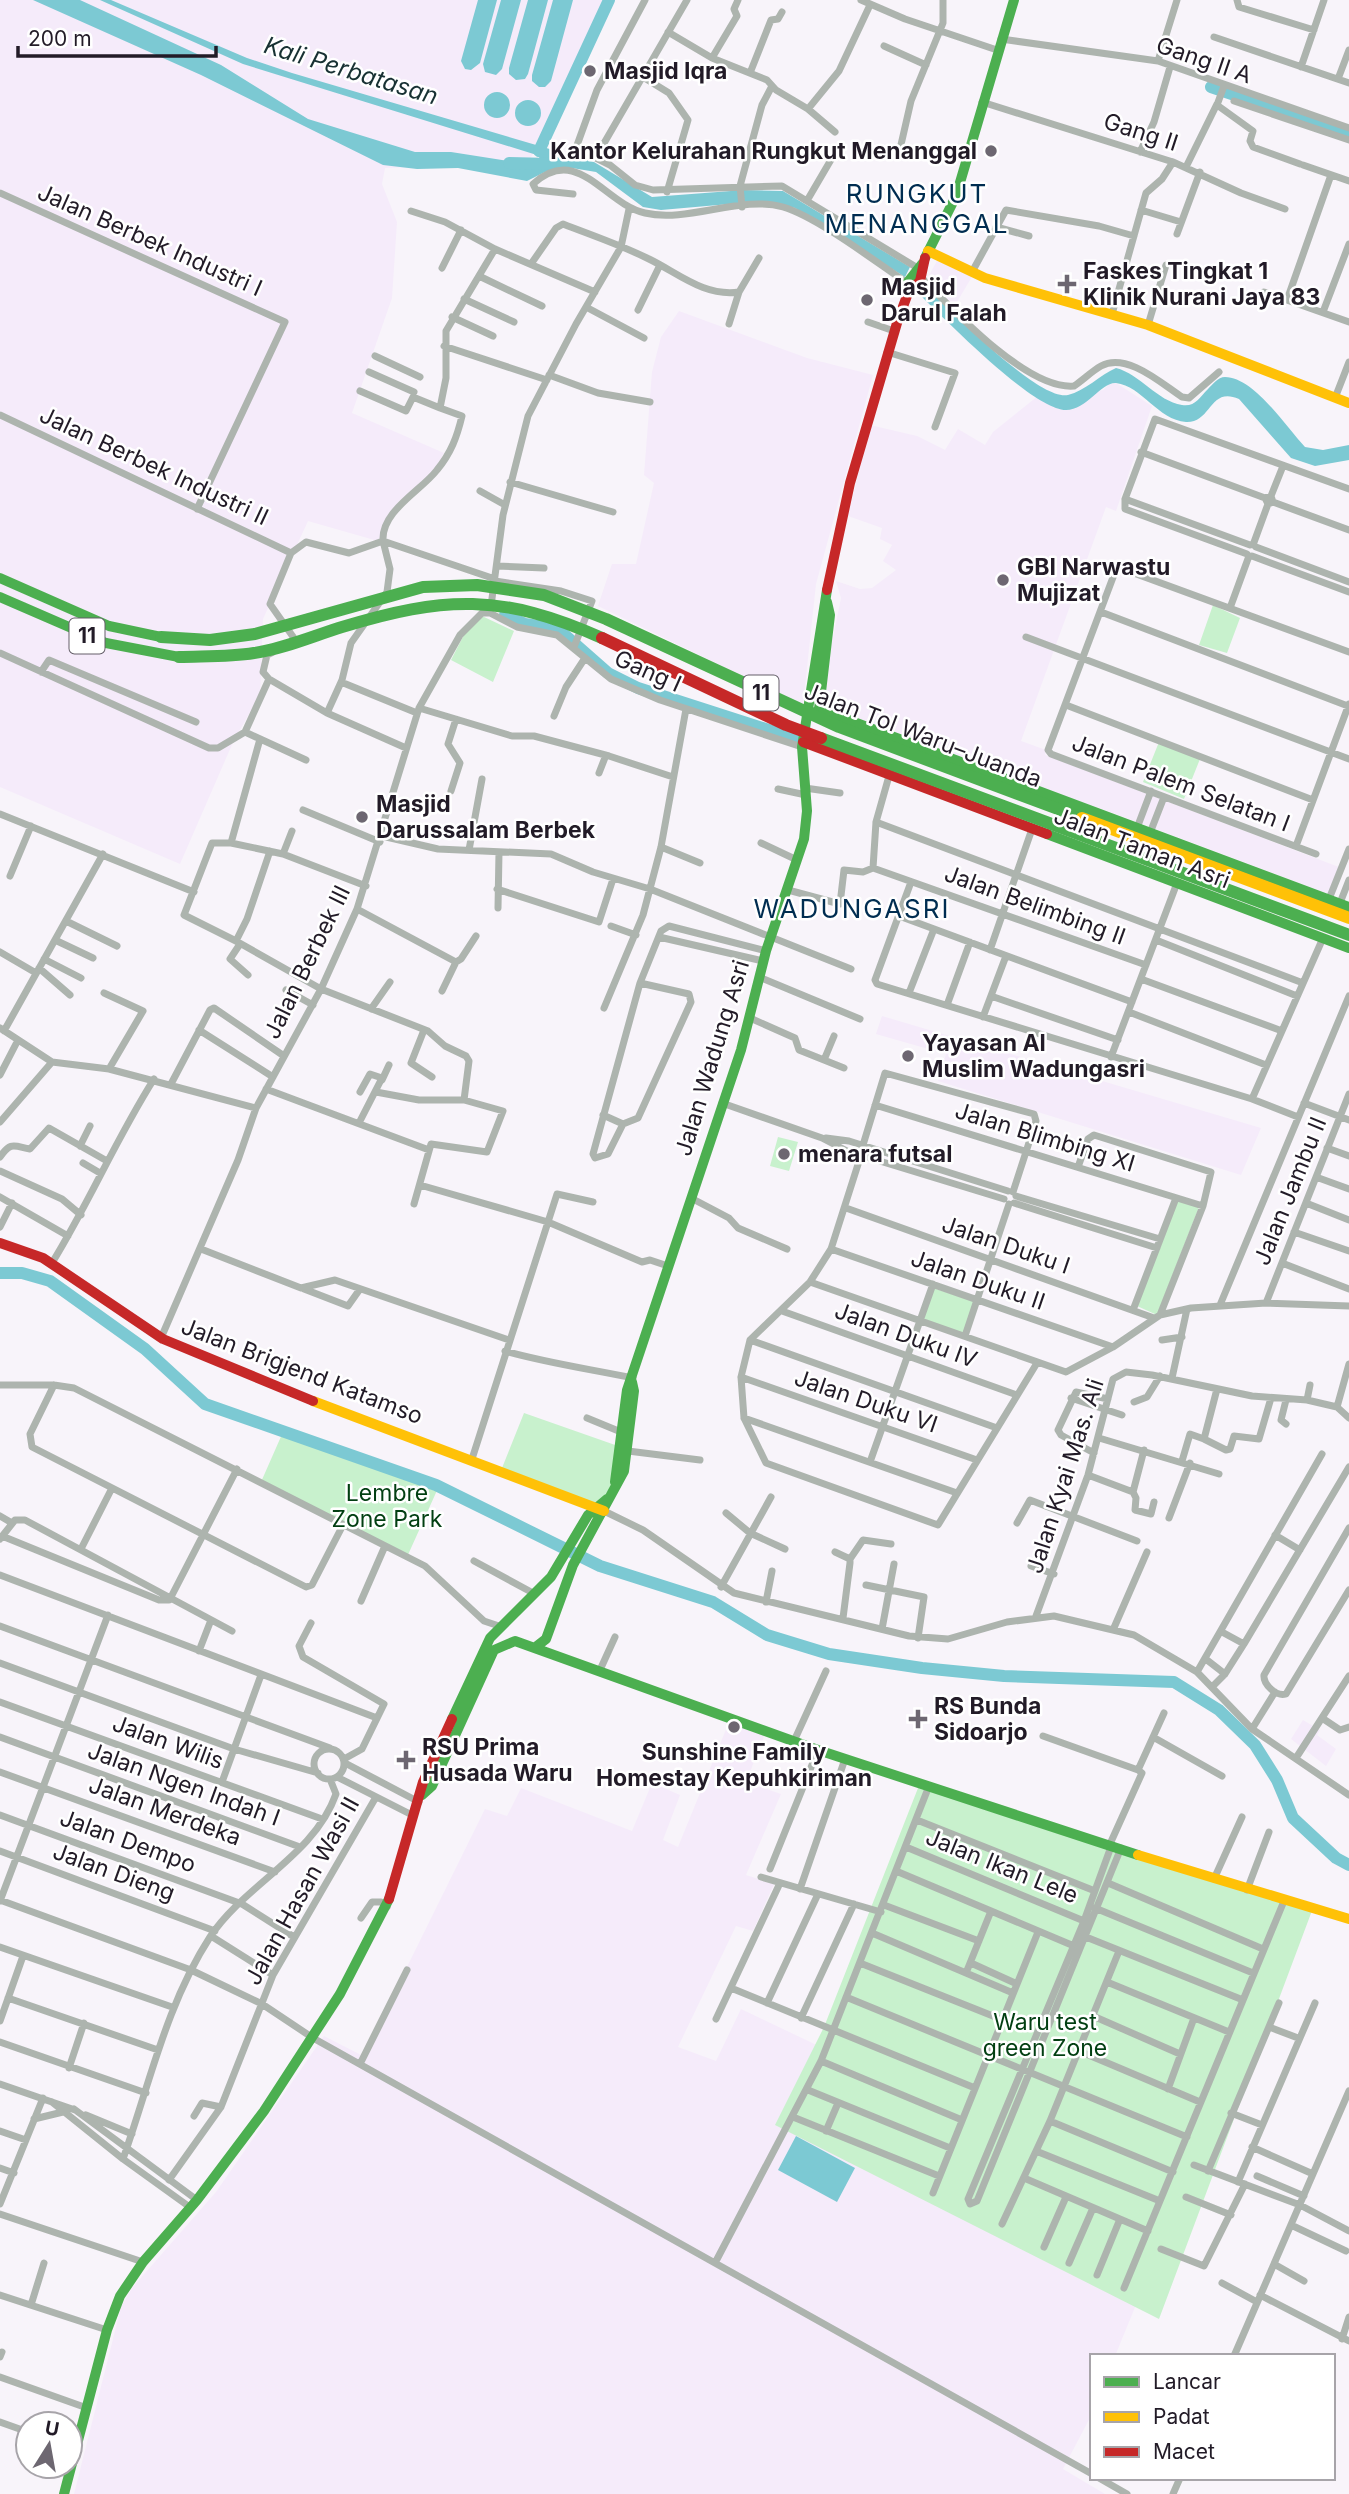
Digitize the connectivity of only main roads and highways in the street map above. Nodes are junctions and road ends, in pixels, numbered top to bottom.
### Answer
1 (1014, 0) edge
2 (929, 251) junction
3 (1349, 403) edge
4 (0, 570) edge
5 (0, 578) edge
6 (0, 599) edge
7 (827, 602) junction
8 (76, 614) junction
9 (819, 709) junction
10 (807, 725) junction
11 (882, 734) junction
12 (900, 741) junction
13 (802, 745) junction
14 (867, 767) junction
15 (888, 776) junction
16 (1226, 872) junction
17 (1220, 887) junction
18 (1339, 903) edge
19 (1349, 918) edge
20 (1349, 935) edge
21 (1349, 948) edge
22 (0, 1243) edge
23 (633, 1380) junction
24 (615, 1482) junction
25 (601, 1506) junction
26 (567, 1562) junction
27 (552, 1575) junction
28 (565, 1583) junction
29 (503, 1622) junction
30 (515, 1641) junction
31 (545, 1646) junction
32 (424, 1794) junction
33 (1349, 1919) edge
34 (84, 2417) edge

1 - 2 main road
2 - 3 main road
2 - 7 main road
4 - 8 main road
5 - 8 main road, Jalan Tol Waru–Juanda / 11
6 - 17 main road, Jalan Tol Waru–Juanda / 11, bridge
7 - 9 main road
7 - 10 main road, Jalan Wadung Asri
8 - 16 main road, Jalan Tol Waru–Juanda / 11, bridge
9 - 10 main road
9 - 11 main road
10 - 13 main road, Jalan Wadung Asri
11 - 12 main road
11 - 14 main road
12 - 15 main road
12 - 18 main road
13 - 14 main road, Jalan Taman Asri
13 - 23 main road, Jalan Wadung Asri
14 - 15 main road, Jalan Taman Asri
15 - 21 main road, Jalan Taman Asri
16 - 17 main road, bridge
16 - 19 main road, Jalan Tol Waru–Juanda / 11, bridge
17 - 20 main road, Jalan Tol Waru–Juanda / 11, bridge
22 - 25 main road, Jalan Brigjend Katamso
23 - 24 main road, Jalan Wadung Asri
23 - 24 main road, Jalan Wadung Asri
24 - 25 main road, Jalan Wadung Asri
25 - 26 main road, Jalan Wadung Asri
26 - 27 main road
26 - 28 main road
27 - 28 main road
27 - 29 main road
28 - 31 main road
29 - 30 main road
29 - 32 main road
30 - 31 main road
30 - 32 main road
31 - 33 main road
32 - 34 main road

